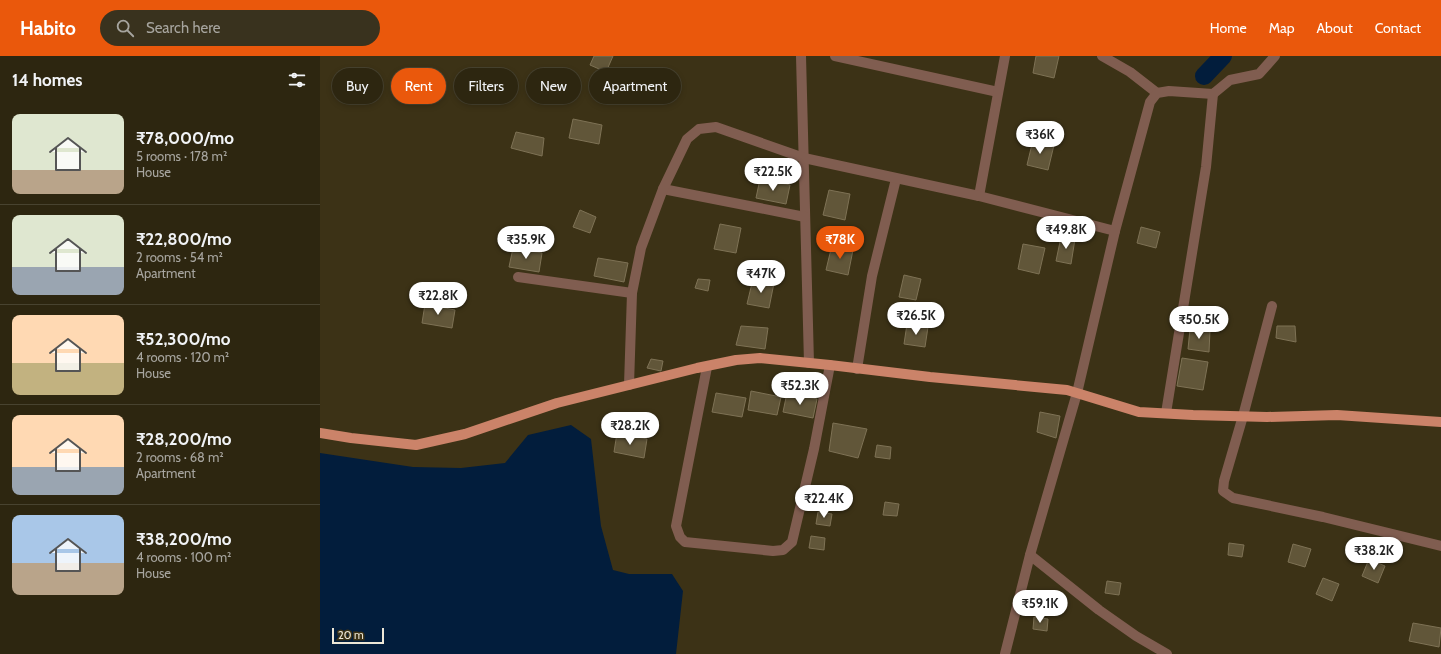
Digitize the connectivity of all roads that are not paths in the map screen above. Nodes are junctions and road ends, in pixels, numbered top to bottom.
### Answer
1 (801, 56) edge
2 (834, 56) edge
3 (1005, 56) edge
4 (1102, 56) edge
5 (1275, 56) edge
6 (998, 92) junction
7 (1157, 92) junction
8 (1213, 94) junction
9 (804, 158) junction
10 (896, 179) junction
11 (662, 189) junction
12 (979, 196) junction
13 (806, 217) junction
14 (1115, 231) junction
15 (518, 277) dead end
16 (632, 294) junction
17 (1272, 306) dead end
18 (809, 363) junction
19 (830, 365) junction
20 (707, 366) junction
21 (857, 369) junction
22 (629, 385) junction
23 (1077, 393) junction
24 (1166, 413) junction
25 (1243, 416) junction
26 (1441, 422) edge
27 (320, 433) edge
28 (1441, 546) edge
29 (1030, 555) junction
30 (1005, 654) edge
31 (1167, 654) edge

1 - 9 street
2 - 6 street
3 - 6 street
4 - 7 street
5 - 8 street
6 - 12 street
7 - 8 street
7 - 14 street
8 - 24 street
9 - 10 street
9 - 11 street
9 - 13 street
10 - 12 street
10 - 21 street
11 - 13 street
11 - 16 street
12 - 14 street
13 - 18 street
14 - 23 street
15 - 16 street
16 - 22 street
17 - 25 street
18 - 19 main road
18 - 20 main road
19 - 20 street
19 - 21 main road
20 - 22 main road
21 - 23 main road
22 - 27 main road
23 - 24 main road
23 - 29 street
24 - 25 main road
25 - 26 main road
25 - 28 street
29 - 30 street
29 - 31 street

